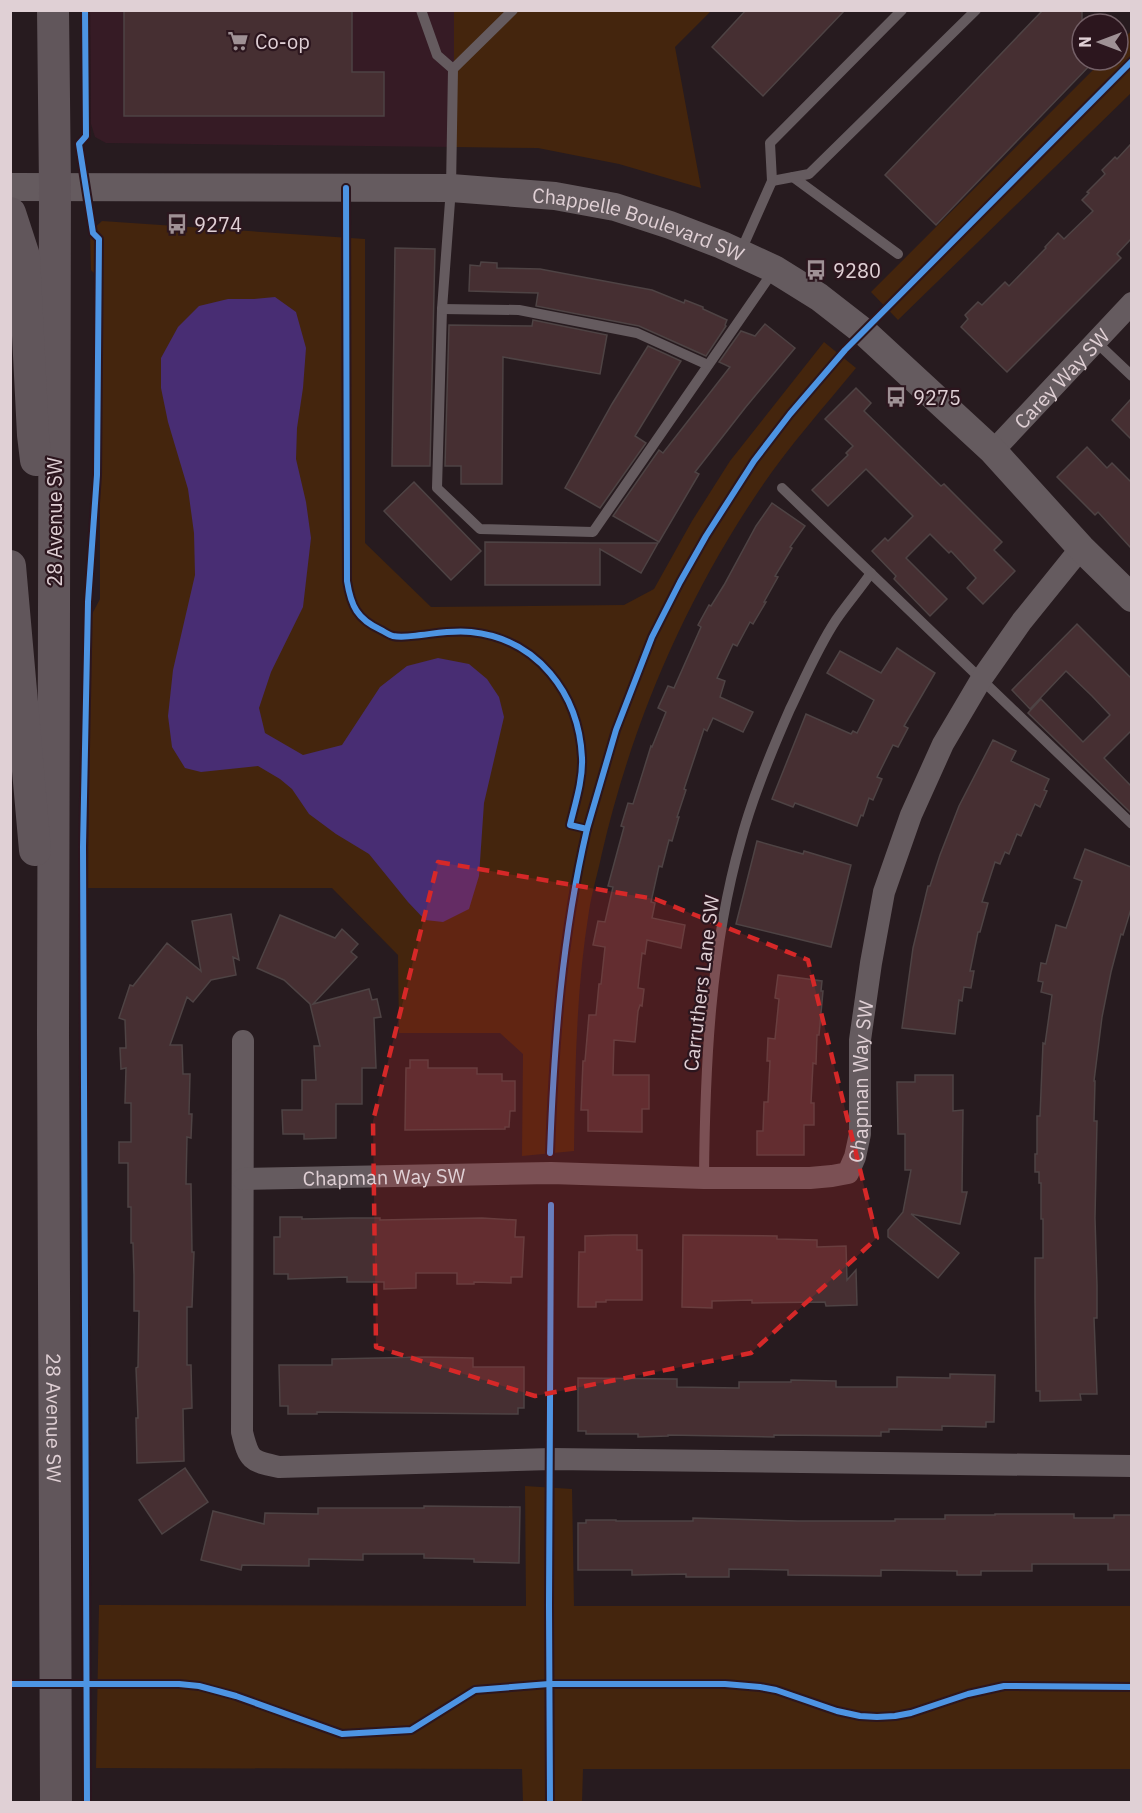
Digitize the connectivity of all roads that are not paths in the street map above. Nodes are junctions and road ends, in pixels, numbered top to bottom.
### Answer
1 (53, 10) edge
2 (421, 10) edge
3 (513, 10) edge
4 (902, 10) edge
5 (976, 10) edge
6 (453, 69) junction
7 (793, 177) junction
8 (772, 181) junction
9 (10, 187) edge
10 (55, 187) junction
11 (451, 188) junction
12 (10, 213) edge
13 (740, 253) junction
14 (898, 254) dead end
15 (774, 269) junction
16 (1131, 303) edge
17 (442, 309) junction
18 (1095, 341) junction
19 (708, 365) junction
20 (1131, 376) edge
21 (993, 451) junction
22 (782, 488) dead end
23 (1081, 548) junction
24 (10, 566) edge
25 (871, 573) junction
26 (1131, 598) edge
27 (54, 610) junction
28 (982, 678) junction
29 (1131, 824) edge
30 (53, 1033) junction
31 (243, 1041) dead end
32 (704, 1178) junction
33 (243, 1179) junction
34 (1131, 1466) edge
35 (56, 1803) edge

1 - 10 main road, 28 Avenue SW
2 - 6 lane
3 - 6 lane
4 - 8 lane
5 - 7 lane
6 - 11 lane
7 - 8 lane
7 - 14 lane
8 - 13 lane
9 - 10 street, Chappelle Boulevard SW
10 - 11 street, Chappelle Boulevard SW
10 - 27 main road, 28 Avenue SW
11 - 13 street, Chappelle Boulevard SW
11 - 17 lane
12 - 27 main road
13 - 15 street, Chappelle Boulevard SW
15 - 19 lane
15 - 21 street, Chappelle Boulevard SW
16 - 18 street, Carey Way SW
17 - 19 lane
17 - 19 lane
18 - 20 lane
18 - 21 street, Carey Way SW
21 - 23 street, Chappelle Boulevard SW
22 - 25 lane
23 - 26 street, Chappelle Boulevard SW
23 - 28 street, Chapman Way SW
24 - 30 main road, 28 Avenue SW
25 - 28 lane
25 - 32 lane, Carruthers Lane SW
27 - 30 main road, 28 Avenue SW
28 - 29 lane
28 - 32 street, Chapman Way SW
30 - 35 main road, 28 Avenue SW
31 - 33 street
32 - 33 street, Chapman Way SW
33 - 34 street

